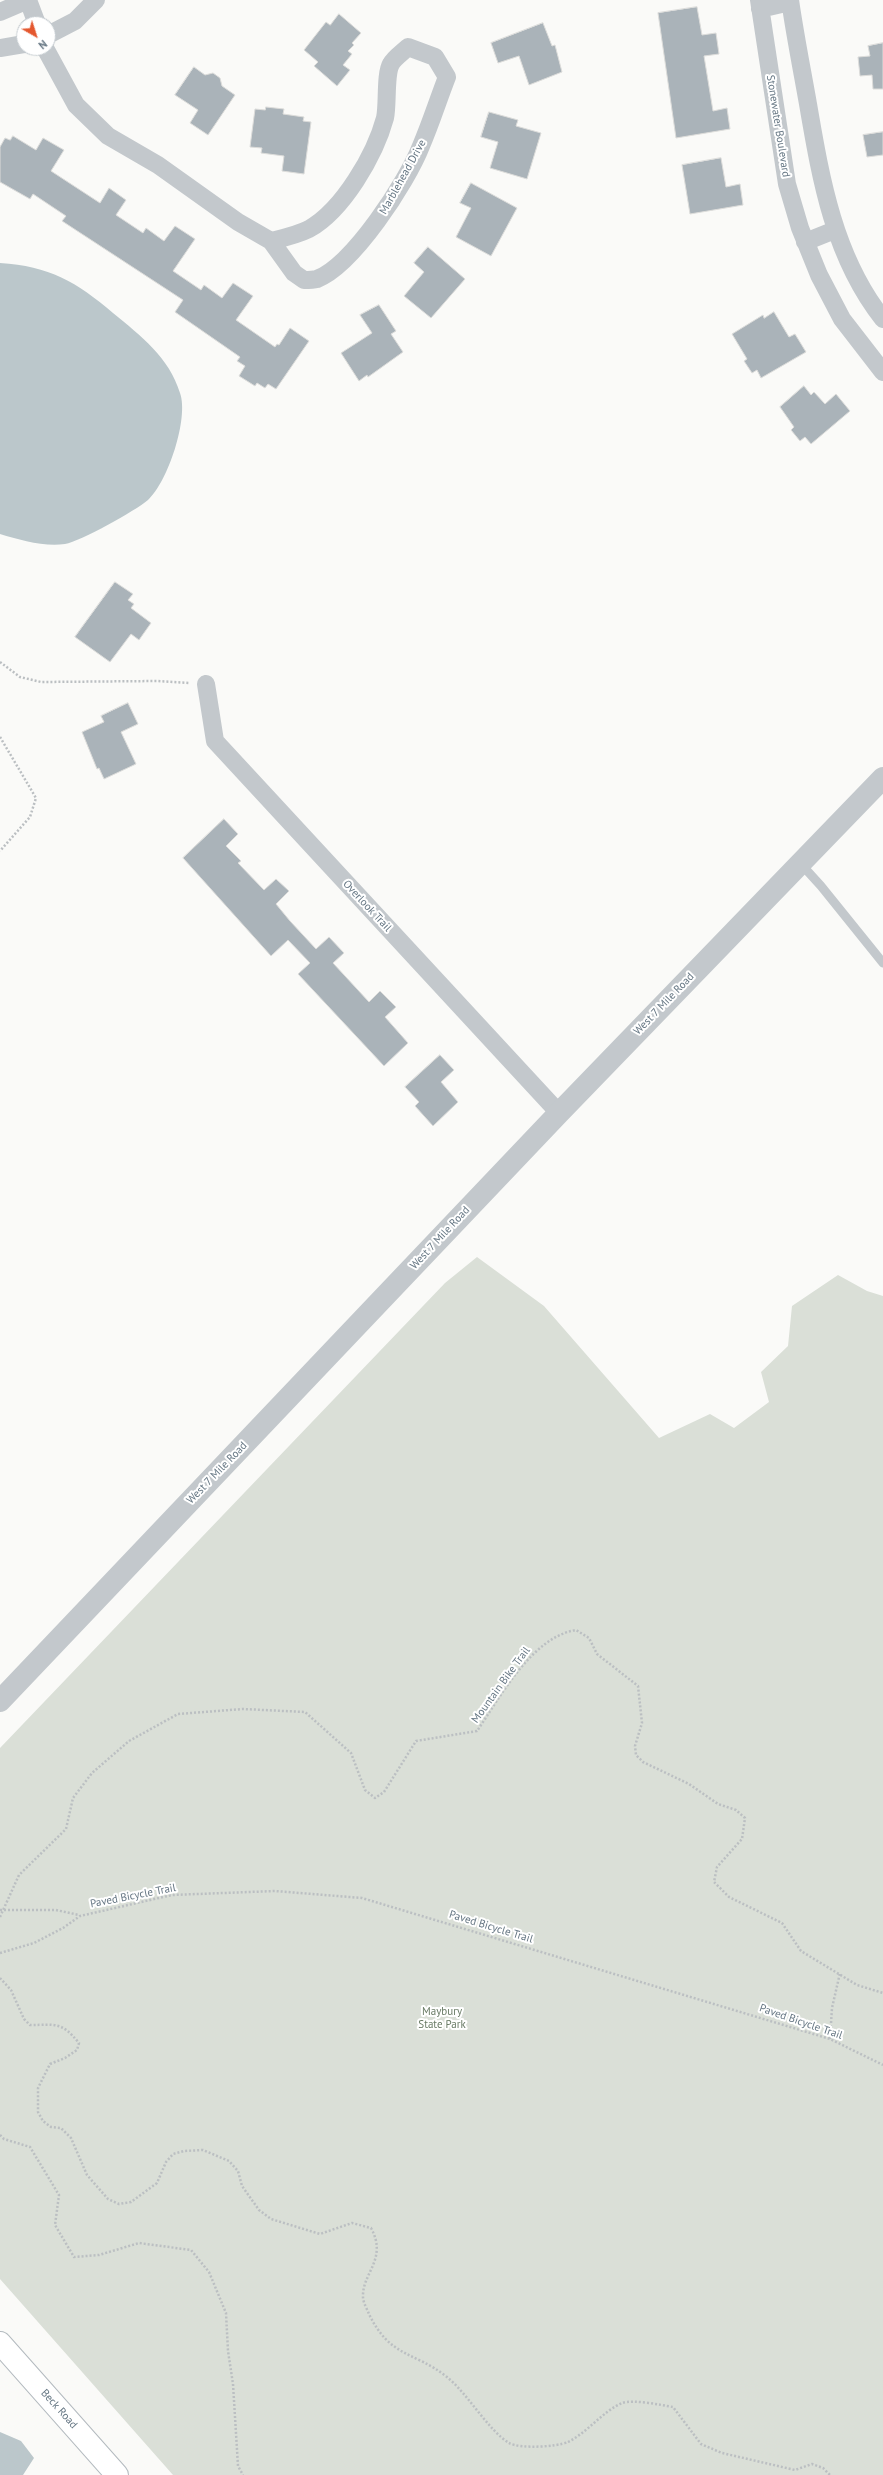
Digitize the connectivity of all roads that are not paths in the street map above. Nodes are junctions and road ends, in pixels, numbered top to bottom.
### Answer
1 (28, 0) edge
2 (96, 0) edge
3 (790, 1) edge
4 (759, 4) edge
5 (0, 12) edge
6 (34, 16) edge
7 (56, 31) edge
8 (16, 45) edge
9 (0, 48) edge
10 (49, 56) edge
11 (835, 230) junction
12 (271, 241) junction
13 (805, 242) junction
14 (883, 319) edge
15 (883, 372) edge
16 (206, 684) road end
17 (883, 778) edge
18 (800, 864) junction
19 (883, 963) edge
20 (559, 1113) junction
21 (0, 1701) edge
22 (0, 2343) edge
23 (118, 2475) edge

1 - 5 street
1 - 6 street
2 - 7 street
3 - 4 street, Stonewater Boulevard
3 - 11 street, Stonewater Boulevard
4 - 13 street, Stonewater Boulevard
8 - 9 street
10 - 12 street, Marblehead Drive
11 - 13 street
11 - 14 street, Stonewater Boulevard
12 - 12 street, Marblehead Drive
13 - 15 street, Stonewater Boulevard
16 - 20 street, Overlook Trail
17 - 18 street, West 7 Mile Road
18 - 19 lane
18 - 20 street, West 7 Mile Road
20 - 21 street, West 7 Mile Road
22 - 23 main road, Beck Road

